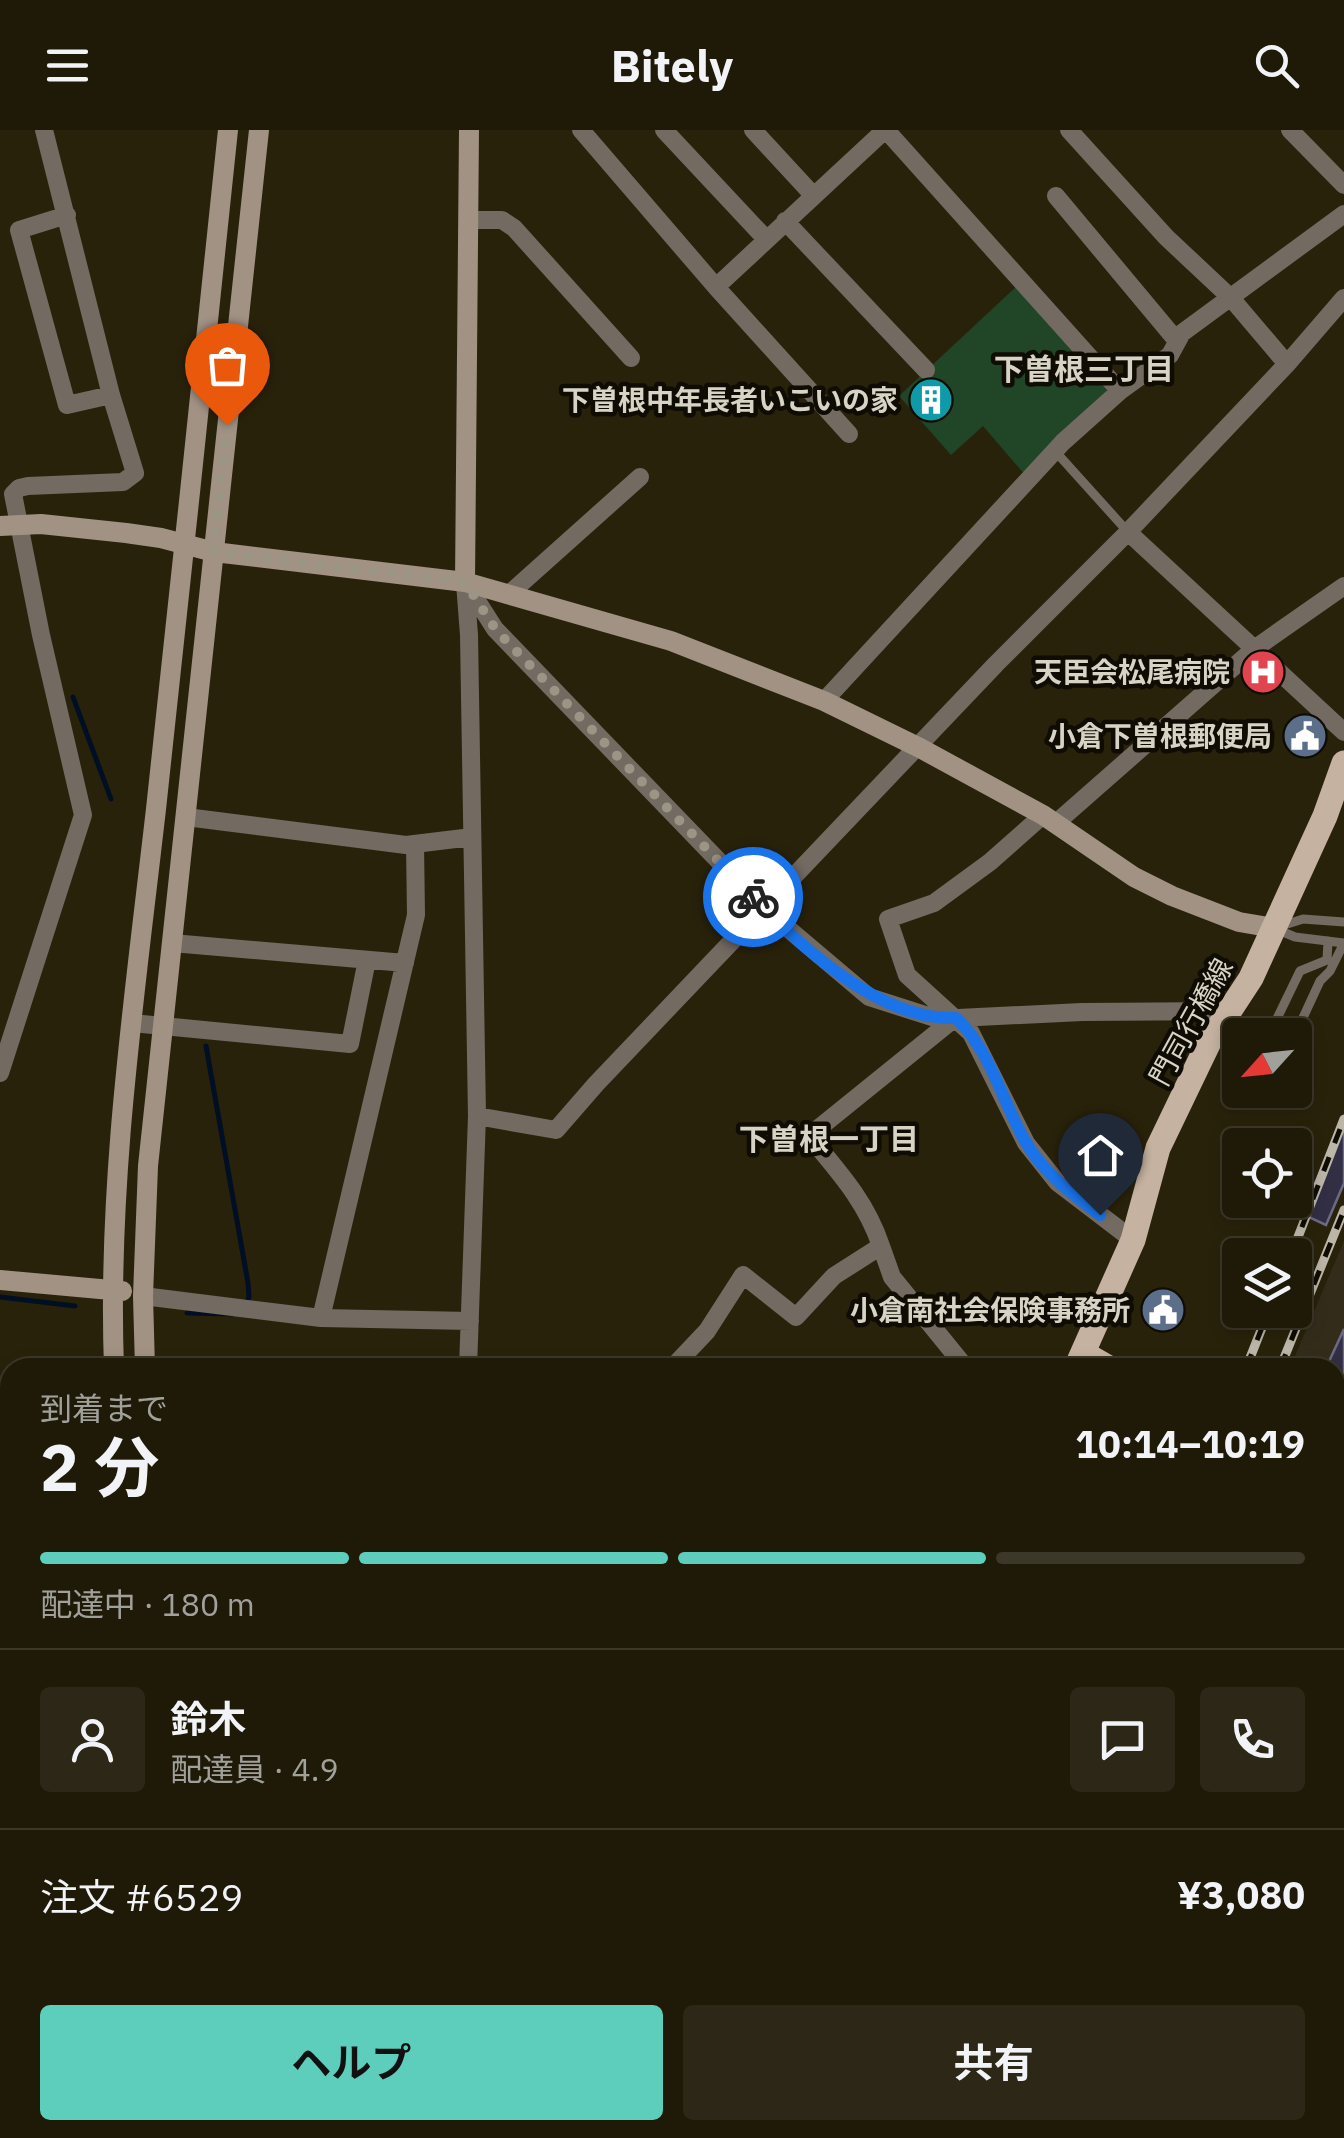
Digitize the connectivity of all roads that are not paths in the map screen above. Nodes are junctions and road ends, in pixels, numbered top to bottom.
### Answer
1 (44, 130) edge
2 (228, 130) edge
3 (259, 130) edge
4 (469, 130) edge
5 (581, 130) edge
6 (664, 130) edge
7 (753, 130) edge
8 (886, 130) edge
9 (1069, 130) edge
10 (1290, 130) edge
11 (1344, 185) edge
12 (813, 194) junction
13 (1056, 196) dead end
14 (1344, 214) edge
15 (68, 215) junction
16 (469, 220) junction
17 (786, 221) junction
18 (766, 239) junction
19 (716, 287) junction
20 (1232, 298) junction
21 (1344, 298) edge
22 (1178, 341) junction
23 (631, 358) dead end
24 (1287, 364) junction
25 (926, 370) dead end
26 (1120, 392) junction
27 (111, 394) junction
28 (849, 434) dead end
29 (1054, 451) junction
30 (640, 477) dead end
31 (10, 525) edge
32 (1128, 532) junction
33 (184, 544) junction
34 (214, 552) junction
35 (465, 582) junction
36 (1344, 586) edge
37 (508, 595) junction
38 (1254, 649) junction
39 (824, 701) junction
40 (1344, 732) edge
41 (920, 748) junction
42 (1344, 763) edge
43 (186, 817) junction
44 (1049, 819) junction
45 (472, 837) junction
46 (415, 844) junction
47 (765, 909) junction
48 (1344, 922) edge
49 (1274, 928) junction
50 (1328, 941) junction
51 (172, 943) junction
52 (1344, 943) edge
53 (367, 960) junction
54 (405, 963) junction
55 (1311, 966) junction
56 (1320, 981) junction
57 (1230, 1011) junction
58 (956, 1018) junction
59 (1277, 1018) edge
60 (1303, 1018) edge
61 (132, 1023) junction
62 (162, 1028) junction
63 (0, 1073) edge
64 (478, 1116) junction
65 (1132, 1240) junction
66 (881, 1246) junction
67 (0, 1280) edge
68 (111, 1288) junction
69 (143, 1296) junction
70 (321, 1318) junction
71 (470, 1321) junction
72 (114, 1358) edge
73 (145, 1358) edge
74 (468, 1358) edge
75 (681, 1358) edge
76 (958, 1358) edge
77 (1080, 1358) edge

1 - 15 street
2 - 33 street
3 - 34 street
4 - 16 street
5 - 19 street
6 - 18 street
7 - 12 street
8 - 12 street
8 - 26 street
9 - 20 street
10 - 11 street
12 - 17 street
13 - 22 street
14 - 20 street
15 - 27 street
15 - 27 street
16 - 23 street
16 - 35 street
17 - 18 street
17 - 25 street
18 - 19 street
19 - 28 street
20 - 22 street
20 - 24 street
21 - 24 street
22 - 26 street
24 - 32 street
26 - 29 street
27 - 31 street
29 - 32 lane
29 - 39 street
30 - 37 street
31 - 33 street
31 - 63 street
32 - 38 street
32 - 41 street
33 - 34 street
33 - 61 street
34 - 35 street
34 - 43 street
35 - 37 street
35 - 45 street
35 - 47 street
36 - 38 street
37 - 39 street
38 - 40 street
38 - 44 street
39 - 41 street
41 - 44 street
41 - 47 street
42 - 49 main road, 門司行橋線
43 - 46 street
43 - 51 street
44 - 49 street
44 - 58 street
45 - 46 street
45 - 64 street
46 - 54 street
47 - 58 street
47 - 64 street
48 - 49 lane
49 - 50 lane
49 - 57 main road, 門司行橋線
50 - 52 lane
50 - 55 lane
51 - 53 street
51 - 62 street
52 - 56 lane
53 - 54 street
53 - 62 street
54 - 70 street
55 - 56 lane
55 - 59 lane
56 - 60 lane
57 - 58 street
57 - 65 main road, 門司行橋線
58 - 65 street
58 - 66 street
61 - 62 street
61 - 68 street
62 - 69 street
64 - 71 street
65 - 77 main road, 門司行橋線
66 - 75 street
66 - 76 street
67 - 68 street
68 - 69 street
68 - 72 street
69 - 70 street
69 - 73 street
70 - 71 street
71 - 74 street

